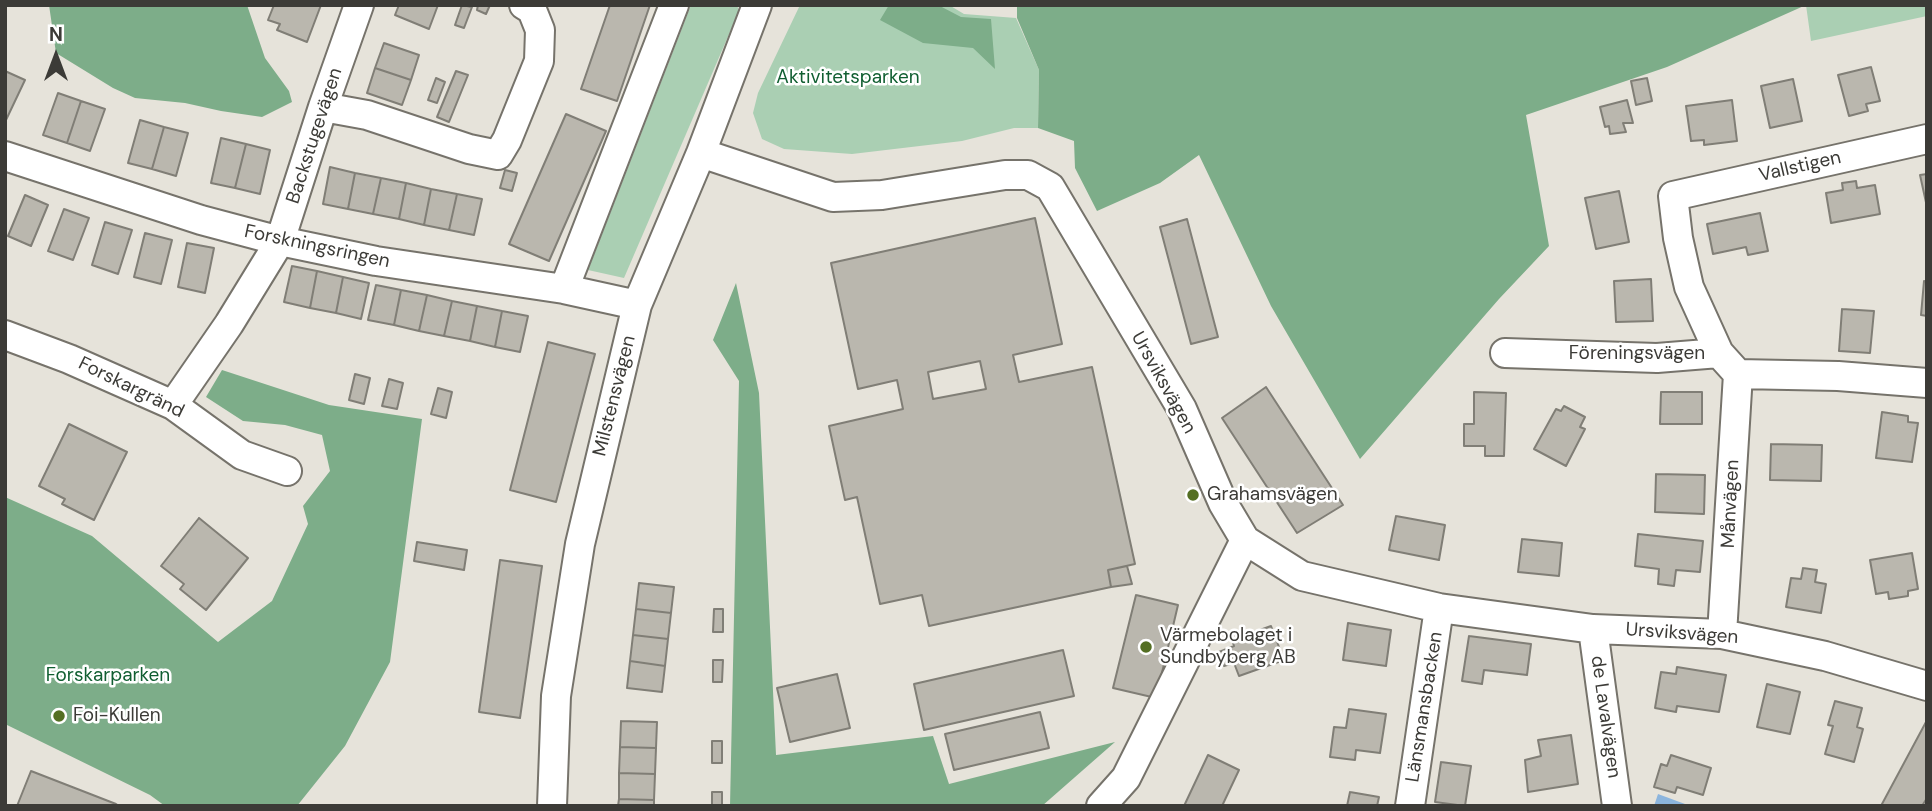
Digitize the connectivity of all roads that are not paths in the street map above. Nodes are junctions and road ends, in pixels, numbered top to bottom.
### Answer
1 (359, 5) edge
2 (524, 5) edge
3 (674, 5) edge
4 (757, 5) edge
5 (323, 107) junction
6 (1927, 139) edge
7 (701, 153) junction
8 (5, 156) edge
9 (280, 241) junction
10 (564, 289) junction
11 (638, 305) junction
12 (5, 335) edge
13 (1505, 353) dead end
14 (1719, 353) junction
15 (1738, 374) junction
16 (1927, 383) edge
17 (173, 404) junction
18 (287, 471) dead end
19 (1245, 540) junction
20 (1439, 608) junction
21 (1592, 629) junction
22 (1722, 634) junction
23 (1927, 686) edge
24 (552, 806) edge
25 (1101, 806) edge
26 (1410, 806) edge
27 (1617, 806) edge

1 - 5 street, Backstugevägen
2 - 5 street
3 - 10 street
4 - 7 street, Milstensvägen
5 - 9 street, Backstugevägen
6 - 14 street, Vallstigen
7 - 11 street, Milstensvägen
7 - 19 street, Ursviksvägen
8 - 9 street, Forskningsringen
9 - 10 street, Forskningsringen
9 - 17 street, Backstugevägen
10 - 11 street, Forskningsringen
11 - 24 street, Milstensvägen
12 - 17 street, Forskargränd
13 - 14 street, Föreningsvägen
14 - 15 street, Föreningsvägen
15 - 16 street
15 - 22 street, Månvägen
17 - 18 street, Forskargränd
19 - 20 street, Ursviksvägen
19 - 25 street
20 - 21 street, Ursviksvägen
20 - 26 street, Länsmansbacken
21 - 22 street, Ursviksvägen
21 - 27 street, de Lavalvägen
22 - 23 street, Ursviksvägen

